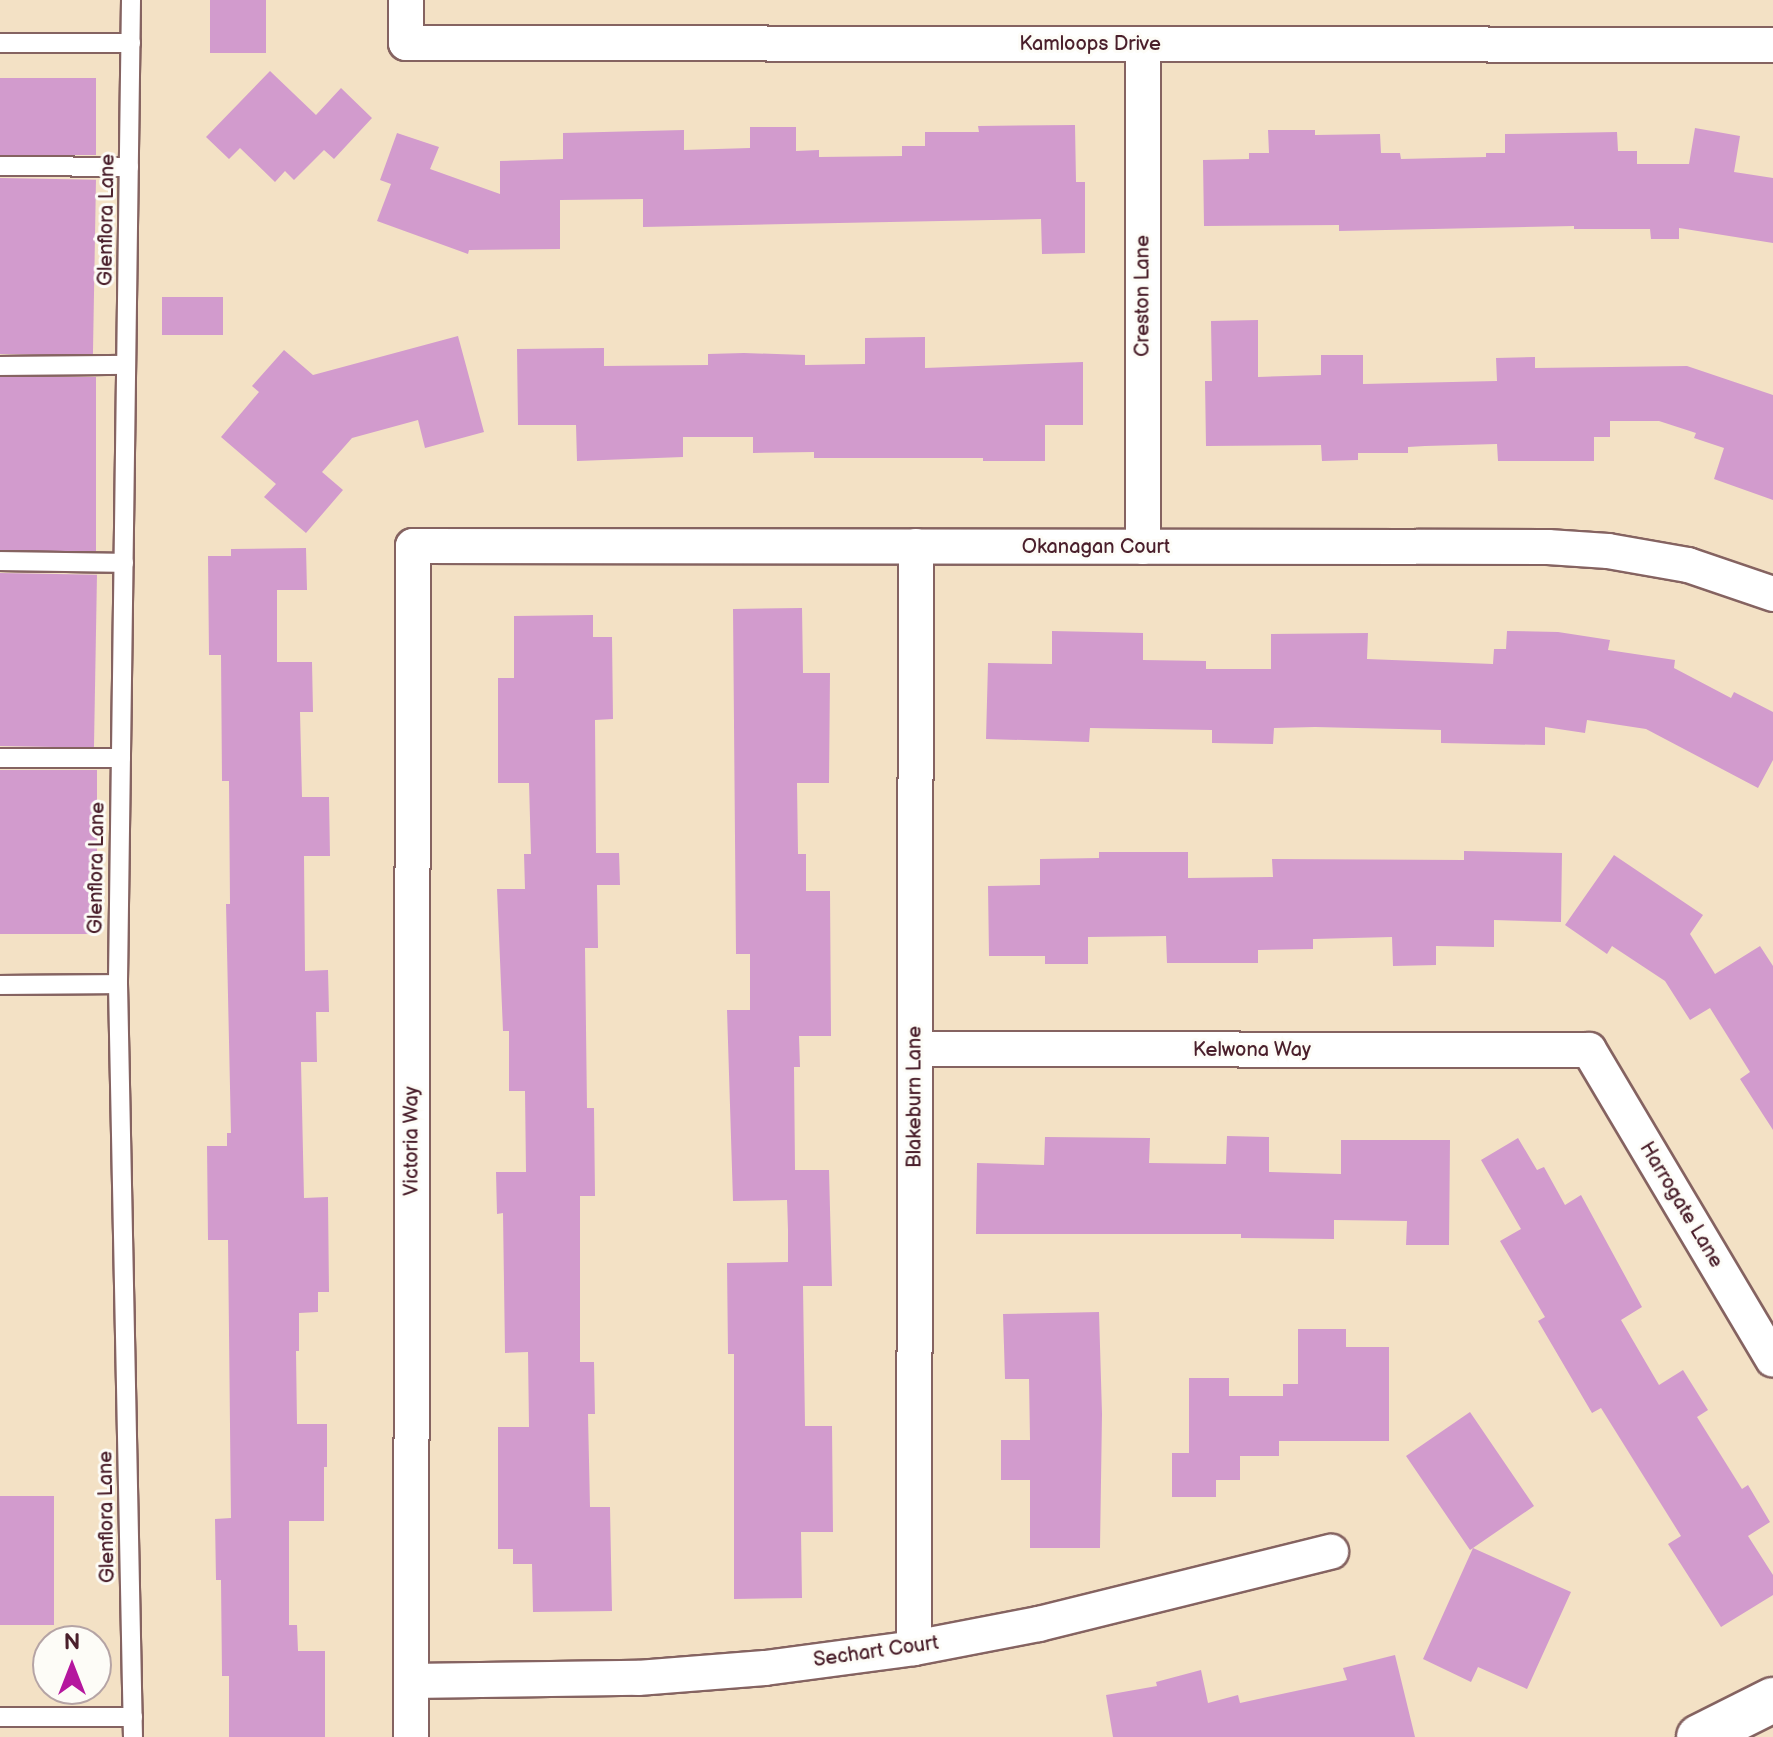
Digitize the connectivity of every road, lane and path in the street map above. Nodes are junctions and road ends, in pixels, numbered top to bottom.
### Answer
1 (131, 0) edge
2 (406, 0) edge
3 (0, 43) edge
4 (131, 43) junction
5 (1143, 44) junction
6 (1773, 45) edge
7 (0, 166) edge
8 (129, 167) junction
9 (126, 365) junction
10 (0, 366) edge
11 (413, 546) joint
12 (916, 546) junction
13 (1143, 547) junction
14 (0, 561) edge
15 (124, 563) junction
16 (1773, 594) edge
17 (0, 758) edge
18 (121, 758) junction
19 (118, 984) junction
20 (0, 985) edge
21 (915, 1049) junction
22 (1589, 1050) joint
23 (1773, 1360) edge
24 (1331, 1552) dead end
25 (914, 1648) junction
26 (411, 1681) junction
27 (1773, 1700) edge
28 (0, 1717) edge
29 (133, 1717) junction
30 (133, 1737) edge
31 (411, 1737) edge
32 (1699, 1737) edge

1 - 4 lane, Glenflora Lane
2 - 5 street, Kamloops Drive
3 - 4 lane
4 - 8 lane, Glenflora Lane
5 - 6 street, Kamloops Drive
5 - 13 street, Creston Lane
7 - 8 lane
8 - 9 lane, Glenflora Lane
9 - 10 lane
9 - 15 lane, Glenflora Lane
11 - 12 street, Okanagan Court
11 - 26 street, Victoria Way
12 - 13 street, Okanagan Court
12 - 21 street, Blakeburn Lane
13 - 16 street, Okanagan Court
14 - 15 lane
15 - 18 lane, Glenflora Lane
17 - 18 lane
18 - 19 lane, Glenflora Lane
19 - 20 lane
19 - 29 lane, Glenflora Lane
21 - 22 street, Kelwona Way
21 - 25 street, Blakeburn Lane
22 - 23 street, Harrogate Lane
24 - 25 street, Sechart Court
25 - 26 street, Sechart Court
26 - 31 street, Victoria Way
27 - 32 street
28 - 29 lane
29 - 30 lane, Glenflora Lane

